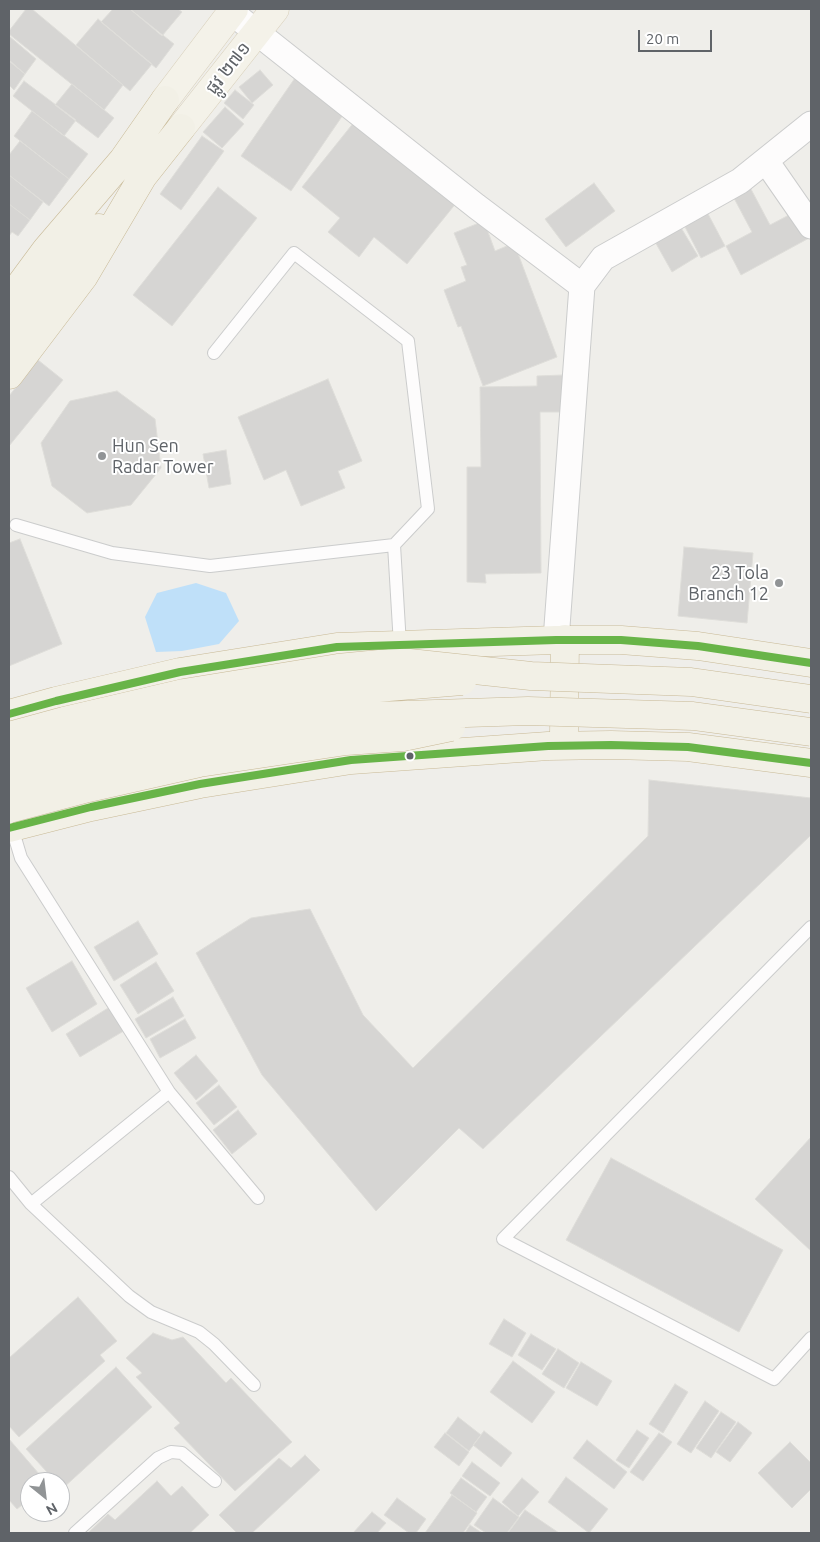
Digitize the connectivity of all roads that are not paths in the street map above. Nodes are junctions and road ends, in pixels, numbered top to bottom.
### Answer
1 (275, 9) edge
2 (233, 10) edge
3 (256, 32) junction
4 (165, 100) joint
5 (811, 124) edge
6 (181, 128) joint
7 (766, 160) junction
8 (131, 194) junction
9 (811, 226) edge
10 (582, 286) junction
11 (9, 300) edge
12 (9, 339) edge
13 (214, 353) dead end
14 (9, 375) edge
15 (16, 525) dead end
16 (394, 545) junction
17 (561, 640) junction
18 (400, 645) junction
19 (811, 663) edge
20 (531, 676) junction
21 (811, 699) edge
22 (528, 711) junction
23 (9, 714) edge
24 (811, 732) edge
25 (9, 736) edge
26 (564, 745) junction
27 (406, 755) junction
28 (9, 759) edge
29 (811, 763) edge
30 (9, 786) edge
31 (10, 822) edge
32 (811, 927) edge
33 (169, 1092) junction
34 (9, 1177) edge
35 (258, 1198) dead end
36 (31, 1204) junction
37 (811, 1338) edge
38 (254, 1385) dead end
39 (215, 1481) dead end
40 (75, 1533) edge

1 - 3 main road, ផ្លូវ ២៧១
2 - 3 street
2 - 4 main road, ផ្លូវ ២៧១
3 - 6 main road, ផ្លូវ ២៧១
3 - 10 street
4 - 11 highway
5 - 7 street
6 - 8 highway
7 - 9 street
7 - 10 street
8 - 12 highway
8 - 14 highway
10 - 17 street
13 - 16 lane
15 - 16 lane
16 - 18 lane
17 - 18 highway
17 - 19 highway
17 - 26 highway
18 - 23 highway
18 - 27 highway
20 - 21 highway, bridge
20 - 25 highway, bridge
20 - 28 highway, bridge
22 - 24 highway, bridge
22 - 30 highway, bridge
22 - 31 highway, bridge
26 - 27 highway
26 - 29 highway
27 - 31 highway
31 - 33 lane
32 - 37 lane
33 - 35 lane
33 - 36 lane
34 - 36 lane
36 - 38 lane
39 - 40 lane

